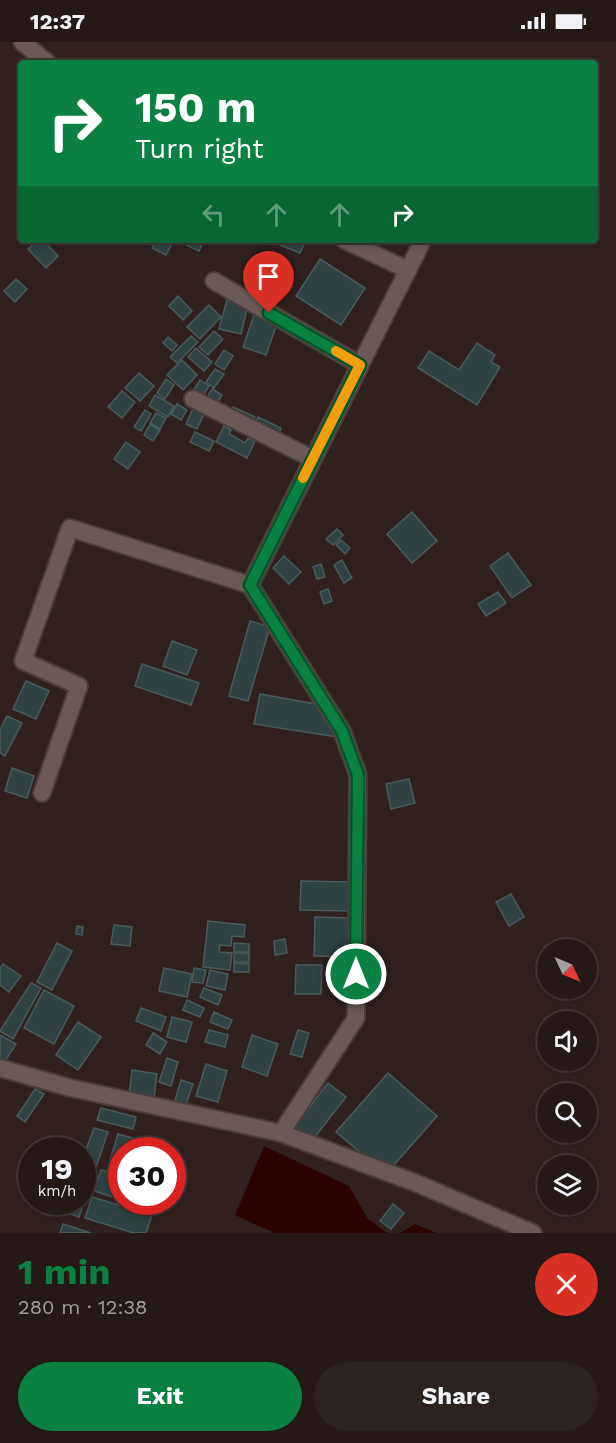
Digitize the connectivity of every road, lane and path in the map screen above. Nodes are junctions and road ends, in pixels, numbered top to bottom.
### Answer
1 (22, 42) edge
2 (44, 60) edge
3 (350, 243) edge
4 (422, 243) edge
5 (408, 270) junction
6 (214, 281) dead end
7 (360, 365) junction
8 (192, 399) dead end
9 (313, 459) junction
10 (250, 585) junction
11 (42, 793) dead end
12 (0, 1068) edge
13 (281, 1132) junction
14 (533, 1233) edge

1 - 2 street
3 - 5 street
4 - 5 street
5 - 7 street
6 - 7 street
7 - 9 street
8 - 9 street
9 - 10 street
10 - 11 street
10 - 13 street
12 - 13 street
13 - 14 street

